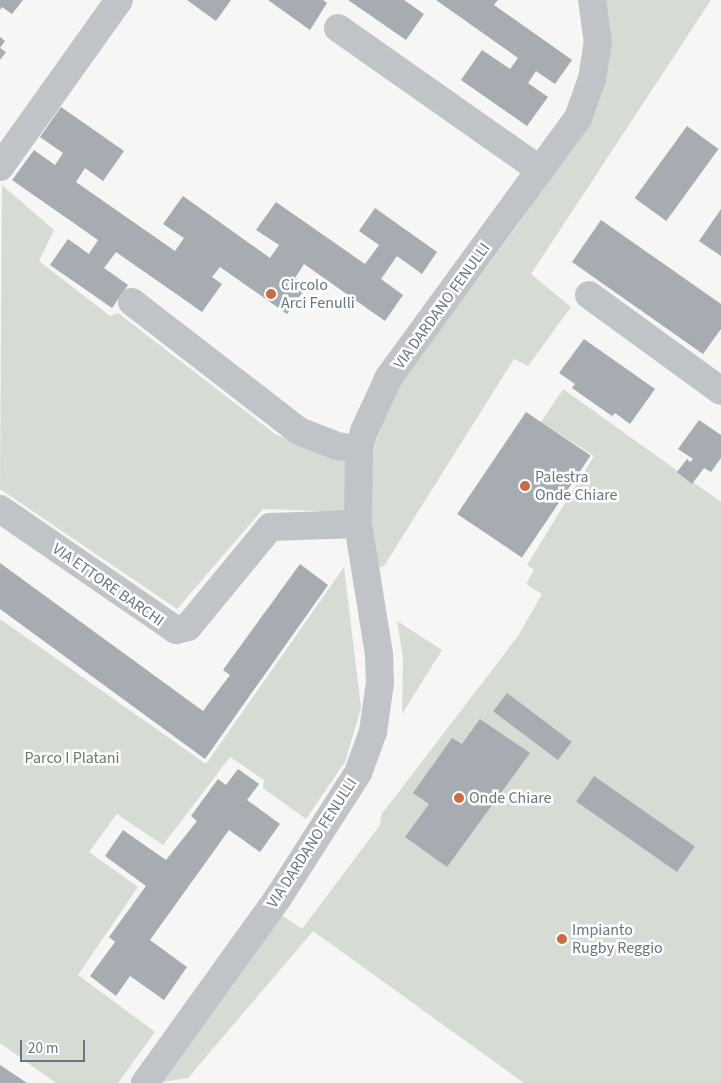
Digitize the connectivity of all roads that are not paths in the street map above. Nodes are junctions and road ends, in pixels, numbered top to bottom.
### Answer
1 (118, 0) edge
2 (592, 0) edge
3 (338, 28) dead end
4 (0, 167) edge
5 (540, 170) junction
6 (589, 295) dead end
7 (132, 302) dead end
8 (720, 387) edge
9 (360, 450) junction
10 (0, 509) edge
11 (358, 524) junction
12 (145, 1083) edge

1 - 4 street
2 - 5 street, VIA DARDANO FENULLI
3 - 5 street
5 - 9 street, VIA DARDANO FENULLI
6 - 8 street
7 - 9 street
9 - 11 street, VIA DARDANO FENULLI
10 - 11 street, VIA ETTORE BARCHI
11 - 12 street, VIA DARDANO FENULLI

